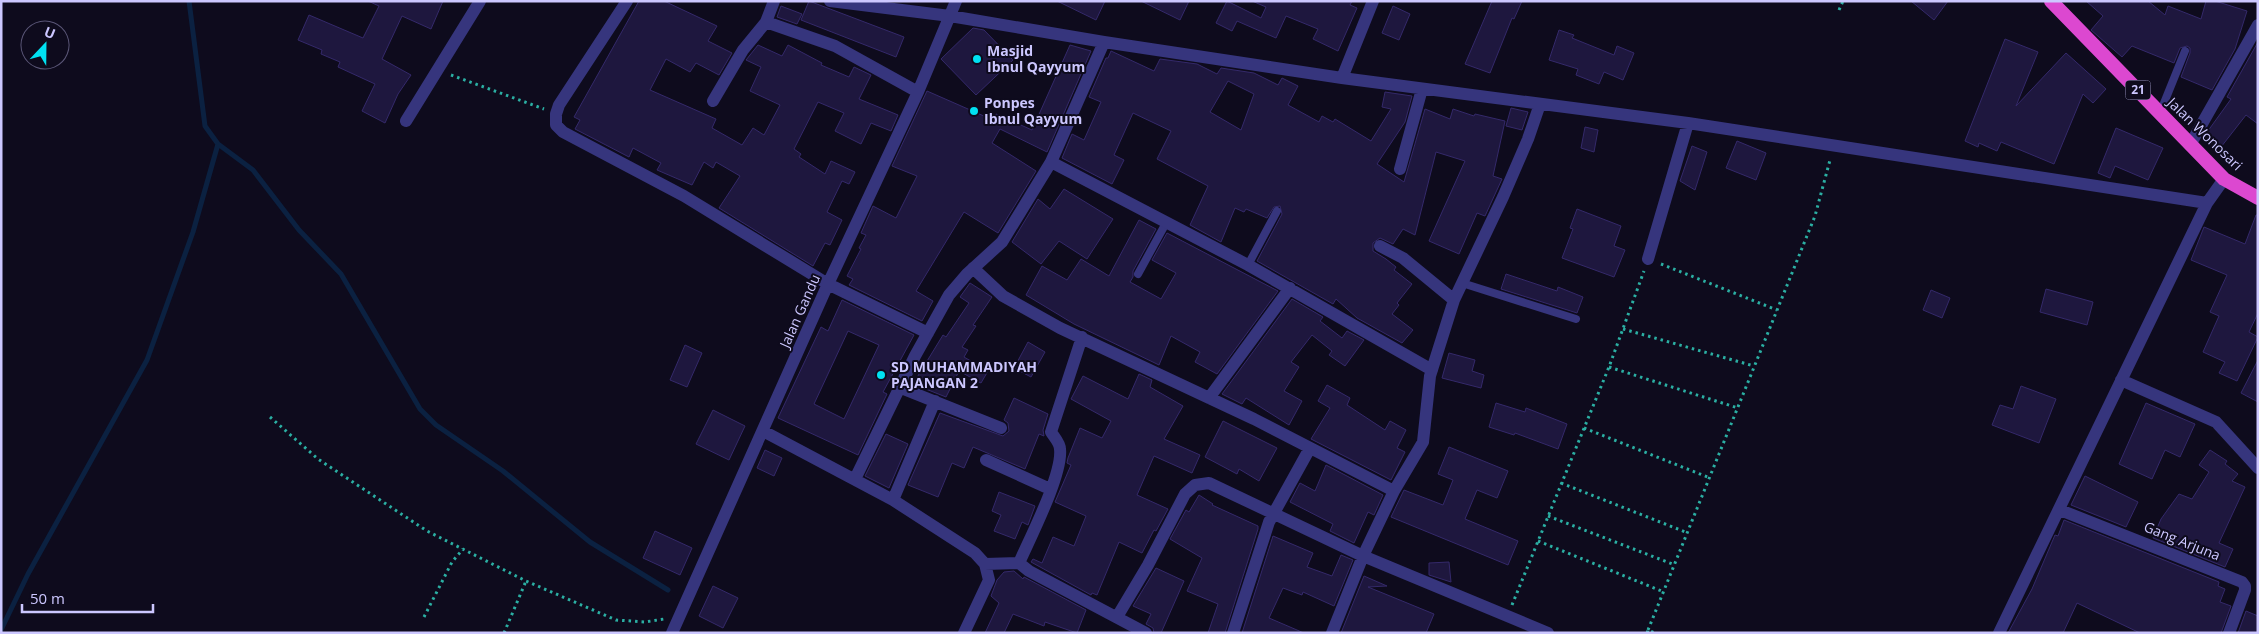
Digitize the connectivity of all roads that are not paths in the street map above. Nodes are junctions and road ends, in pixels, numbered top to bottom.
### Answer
1 (480, 1) edge
2 (627, 1) edge
3 (774, 1) edge
4 (830, 1) edge
5 (956, 1) edge
6 (1373, 1) edge
7 (2051, 1) edge
8 (950, 16) junction
9 (766, 22) junction
10 (2258, 25) edge
11 (1104, 42) junction
12 (2185, 51) dead end
13 (1342, 78) junction
14 (1422, 90) junction
15 (918, 92) junction
16 (713, 101) dead end
17 (1540, 104) junction
18 (2160, 113) junction
19 (406, 121) dead end
20 (1688, 123) junction
21 (2190, 145) junction
22 (1052, 162) junction
23 (1400, 169) dead end
24 (2224, 179) junction
25 (2258, 198) edge
26 (2207, 203) junction
27 (1277, 211) dead end
28 (1166, 223) junction
29 (1380, 246) dead end
30 (1648, 259) road end
31 (1248, 265) junction
32 (972, 268) junction
33 (1138, 274) dead end
34 (1462, 283) junction
35 (828, 284) junction
36 (1290, 288) junction
37 (1454, 300) junction
38 (1576, 319) dead end
39 (928, 333) junction
40 (1082, 338) junction
41 (1432, 370) junction
42 (2121, 380) junction
43 (901, 388) junction
44 (1210, 398) junction
45 (935, 401) junction
46 (1001, 428) dead end
47 (763, 431) junction
48 (1310, 448) junction
49 (986, 460) dead end
50 (2258, 468) edge
51 (855, 479) junction
52 (1050, 489) junction
53 (1394, 491) junction
54 (893, 500) junction
55 (2060, 510) junction
56 (1273, 515) junction
57 (1363, 556) junction
58 (1019, 563) junction
59 (985, 564) junction
60 (1117, 618) junction
61 (672, 633) edge
62 (964, 633) edge
63 (1146, 633) edge
64 (1233, 633) edge
65 (1332, 633) edge
66 (1548, 633) edge
67 (1999, 633) edge
68 (2229, 633) edge

1 - 19 street
2 - 35 street
3 - 9 street
4 - 8 street
5 - 8 street, Jalan Gandu
6 - 13 street
7 - 18 highway, Jalan Wonosari / 21
8 - 11 street
8 - 15 street, Jalan Gandu
9 - 15 street
9 - 16 street
10 - 21 street
11 - 13 street
11 - 22 street
12 - 18 lane
13 - 14 street
14 - 17 street
14 - 23 street
15 - 35 street, Jalan Gandu
17 - 20 street
17 - 34 street
18 - 21 highway, Jalan Wonosari / 21
20 - 26 street
20 - 30 street
21 - 24 highway, Jalan Wonosari / 21
22 - 28 street
22 - 32 street
24 - 25 highway, Jalan Wonosari / 21
24 - 26 street
26 - 42 street
27 - 31 lane
28 - 31 street
28 - 33 lane
29 - 37 street
31 - 36 street
32 - 39 street
32 - 40 street
34 - 37 street
34 - 38 lane
35 - 39 street
35 - 47 street, Jalan Gandu
36 - 41 street
36 - 44 street
37 - 41 street
39 - 43 street
40 - 44 street
40 - 52 street
41 - 53 street
42 - 50 street
42 - 55 street
43 - 45 street
43 - 51 street
44 - 48 street
45 - 46 street
45 - 54 street
47 - 51 street
47 - 61 street, Jalan Gandu
48 - 53 street
48 - 56 street
49 - 52 street
51 - 54 street
52 - 58 street
53 - 57 street
54 - 59 street
55 - 67 street
55 - 68 street, Gang Arjuna
56 - 57 street
56 - 60 street
56 - 64 street
57 - 65 street
57 - 66 street
58 - 59 street
58 - 60 street
59 - 62 street
60 - 63 street

